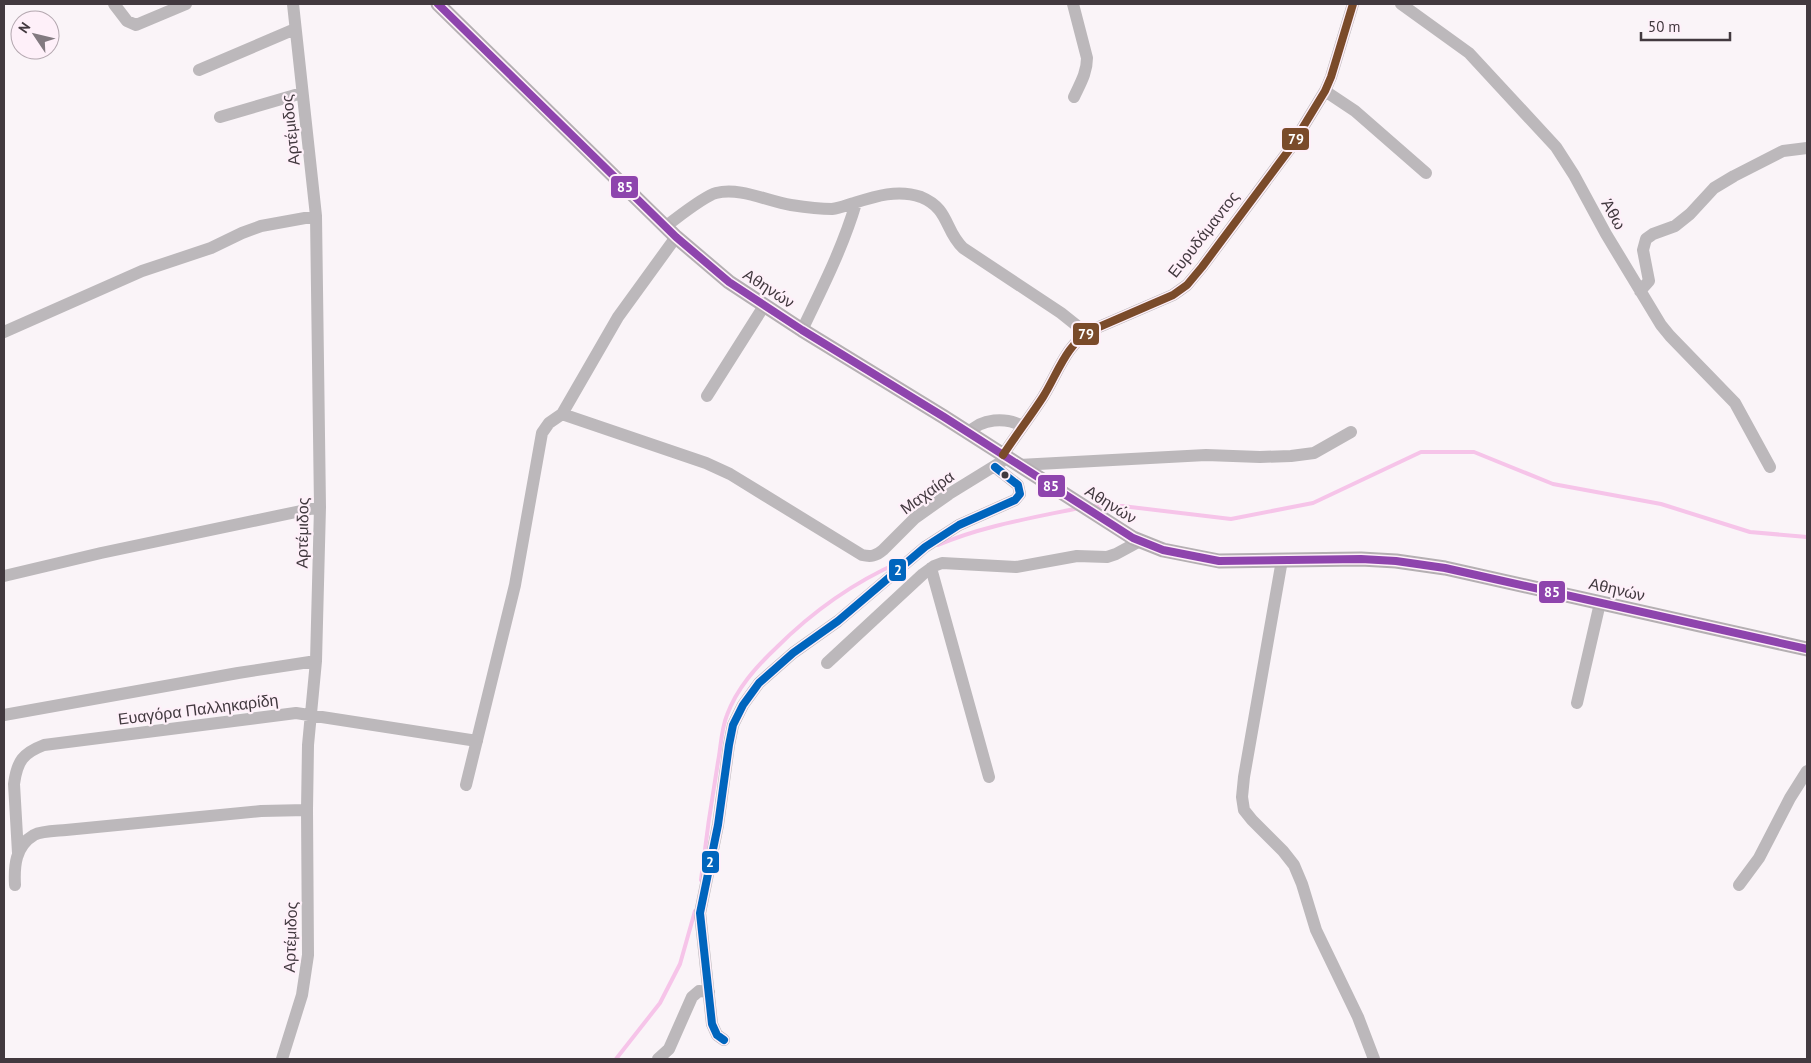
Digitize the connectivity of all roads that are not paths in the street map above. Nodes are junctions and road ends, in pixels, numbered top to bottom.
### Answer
1 (114, 4) edge
2 (186, 4) edge
3 (293, 4) edge
4 (438, 4) edge
5 (1073, 4) edge
6 (1352, 4) edge
7 (1401, 4) edge
8 (295, 29) junction
9 (199, 70) dead end
10 (1326, 91) junction
11 (302, 93) junction
12 (1074, 97) dead end
13 (220, 117) dead end
14 (1807, 148) edge
15 (1426, 173) dead end
16 (856, 202) junction
17 (316, 216) junction
18 (666, 226) junction
19 (676, 237) junction
20 (1640, 291) junction
21 (764, 306) junction
22 (802, 330) junction
23 (4, 332) edge
24 (1086, 333) junction
25 (706, 396) dead end
26 (562, 414) junction
27 (1022, 426) junction
28 (1351, 432) dead end
29 (969, 433) junction
30 (1001, 459) junction
31 (1019, 465) junction
32 (1770, 466) dead end
33 (320, 507) junction
34 (1137, 540) junction
35 (1282, 560) junction
36 (931, 568) junction
37 (4, 576) edge
38 (1600, 603) junction
39 (1807, 649) edge
40 (316, 661) junction
41 (827, 663) dead end
42 (1577, 703) dead end
43 (310, 714) junction
44 (4, 715) edge
45 (478, 741) junction
46 (1807, 771) edge
47 (989, 777) dead end
48 (466, 786) dead end
49 (307, 810) junction
50 (18, 853) junction
51 (15, 885) dead end
52 (1739, 885) dead end
53 (709, 992) junction
54 (724, 1040) dead end
55 (282, 1059) edge
56 (658, 1059) edge
57 (1374, 1059) edge

1 - 2 street
3 - 8 street, Αρτέμιδος
4 - 18 main road, Αθηνών
5 - 12 street
6 - 10 street, Ευρυδάμαντος
7 - 20 street, Άθω
8 - 9 street
8 - 11 street, Αρτέμιδος
10 - 15 street
10 - 24 street, Ευρυδάμαντος
11 - 13 street
11 - 17 street, Αρτέμιδος
14 - 20 street
16 - 18 street
16 - 22 street
16 - 24 street
17 - 23 street
17 - 33 street, Αρτέμιδος
18 - 19 main road, Αθηνών
19 - 21 main road, Αθηνών
19 - 26 street
20 - 32 street, Άθω
21 - 22 main road, Αθηνών
21 - 25 street
22 - 29 main road, Αθηνών
24 - 27 street, Ευρυδάμαντος
26 - 30 street, Μαχαίρα
26 - 45 street
27 - 29 street
27 - 30 street, Ευρυδάμαντος
28 - 31 street
29 - 30 main road, Αθηνών
30 - 31 main road, Αθηνών
30 - 53 street
31 - 34 main road, Αθηνών
33 - 37 street
33 - 40 street, Αρτέμιδος
34 - 35 main road, Αθηνών
34 - 36 street
35 - 38 main road, Αθηνών
35 - 57 street
36 - 41 street
36 - 47 street
38 - 39 main road, Αθηνών
38 - 42 street
40 - 43 street, Αρτέμιδος
40 - 44 street
43 - 45 street, Ευαγόρα Παλληκαρίδη
43 - 49 street, Αρτέμιδος
43 - 50 street, Ευαγόρα Παλληκαρίδη
45 - 48 street
46 - 52 street
49 - 50 street
49 - 55 street, Αρτέμιδος
50 - 51 street, Ευαγόρα Παλληκαρίδη
53 - 54 street
53 - 56 street

